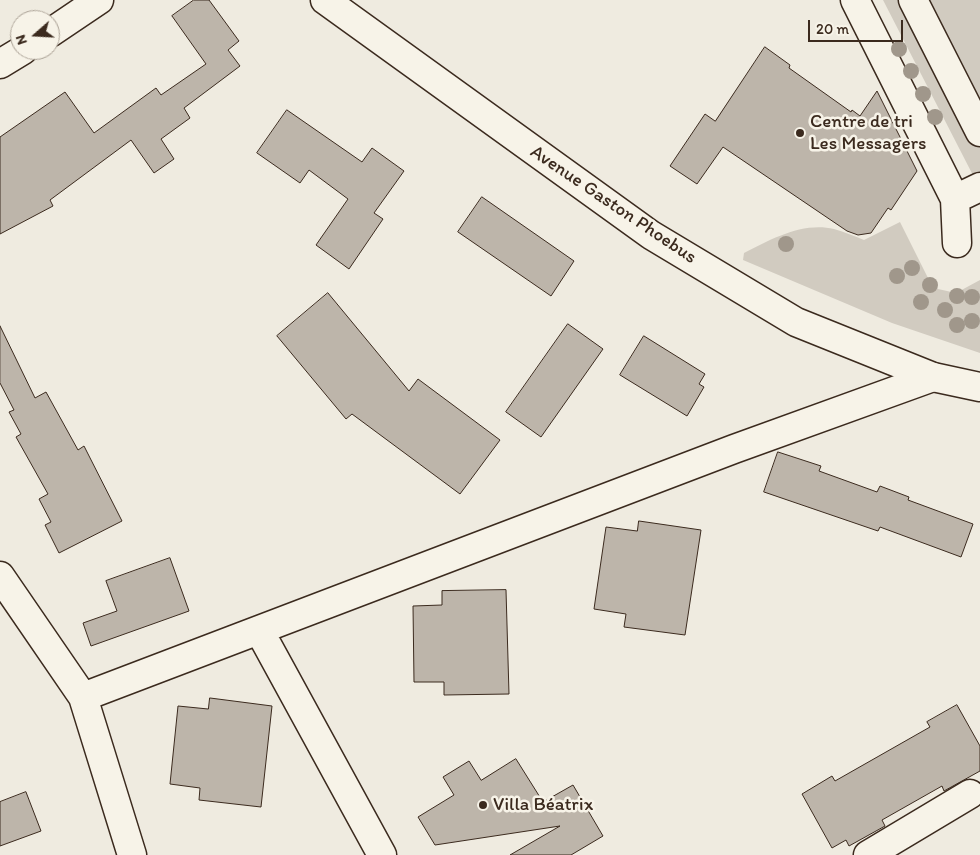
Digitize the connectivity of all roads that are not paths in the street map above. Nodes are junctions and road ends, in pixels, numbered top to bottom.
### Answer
1 (99, 0) edge
2 (325, 0) edge
3 (855, 0) edge
4 (913, 0) edge
5 (60, 26) edge
6 (980, 132) edge
7 (980, 187) edge
8 (955, 199) junction
9 (958, 243) dead end
10 (933, 377) junction
11 (980, 387) edge
12 (0, 576) edge
13 (259, 630) junction
14 (83, 697) junction
15 (970, 794) dead end
16 (132, 855) edge
17 (382, 855) edge
18 (868, 855) edge

1 - 5 street
2 - 10 street, Avenue Gaston Phoebus
3 - 8 street
4 - 6 street
7 - 8 street
8 - 9 street
10 - 11 street, Avenue Gaston Phoebus
10 - 13 street
12 - 14 street
13 - 14 street
13 - 17 street
14 - 16 street
15 - 18 street

